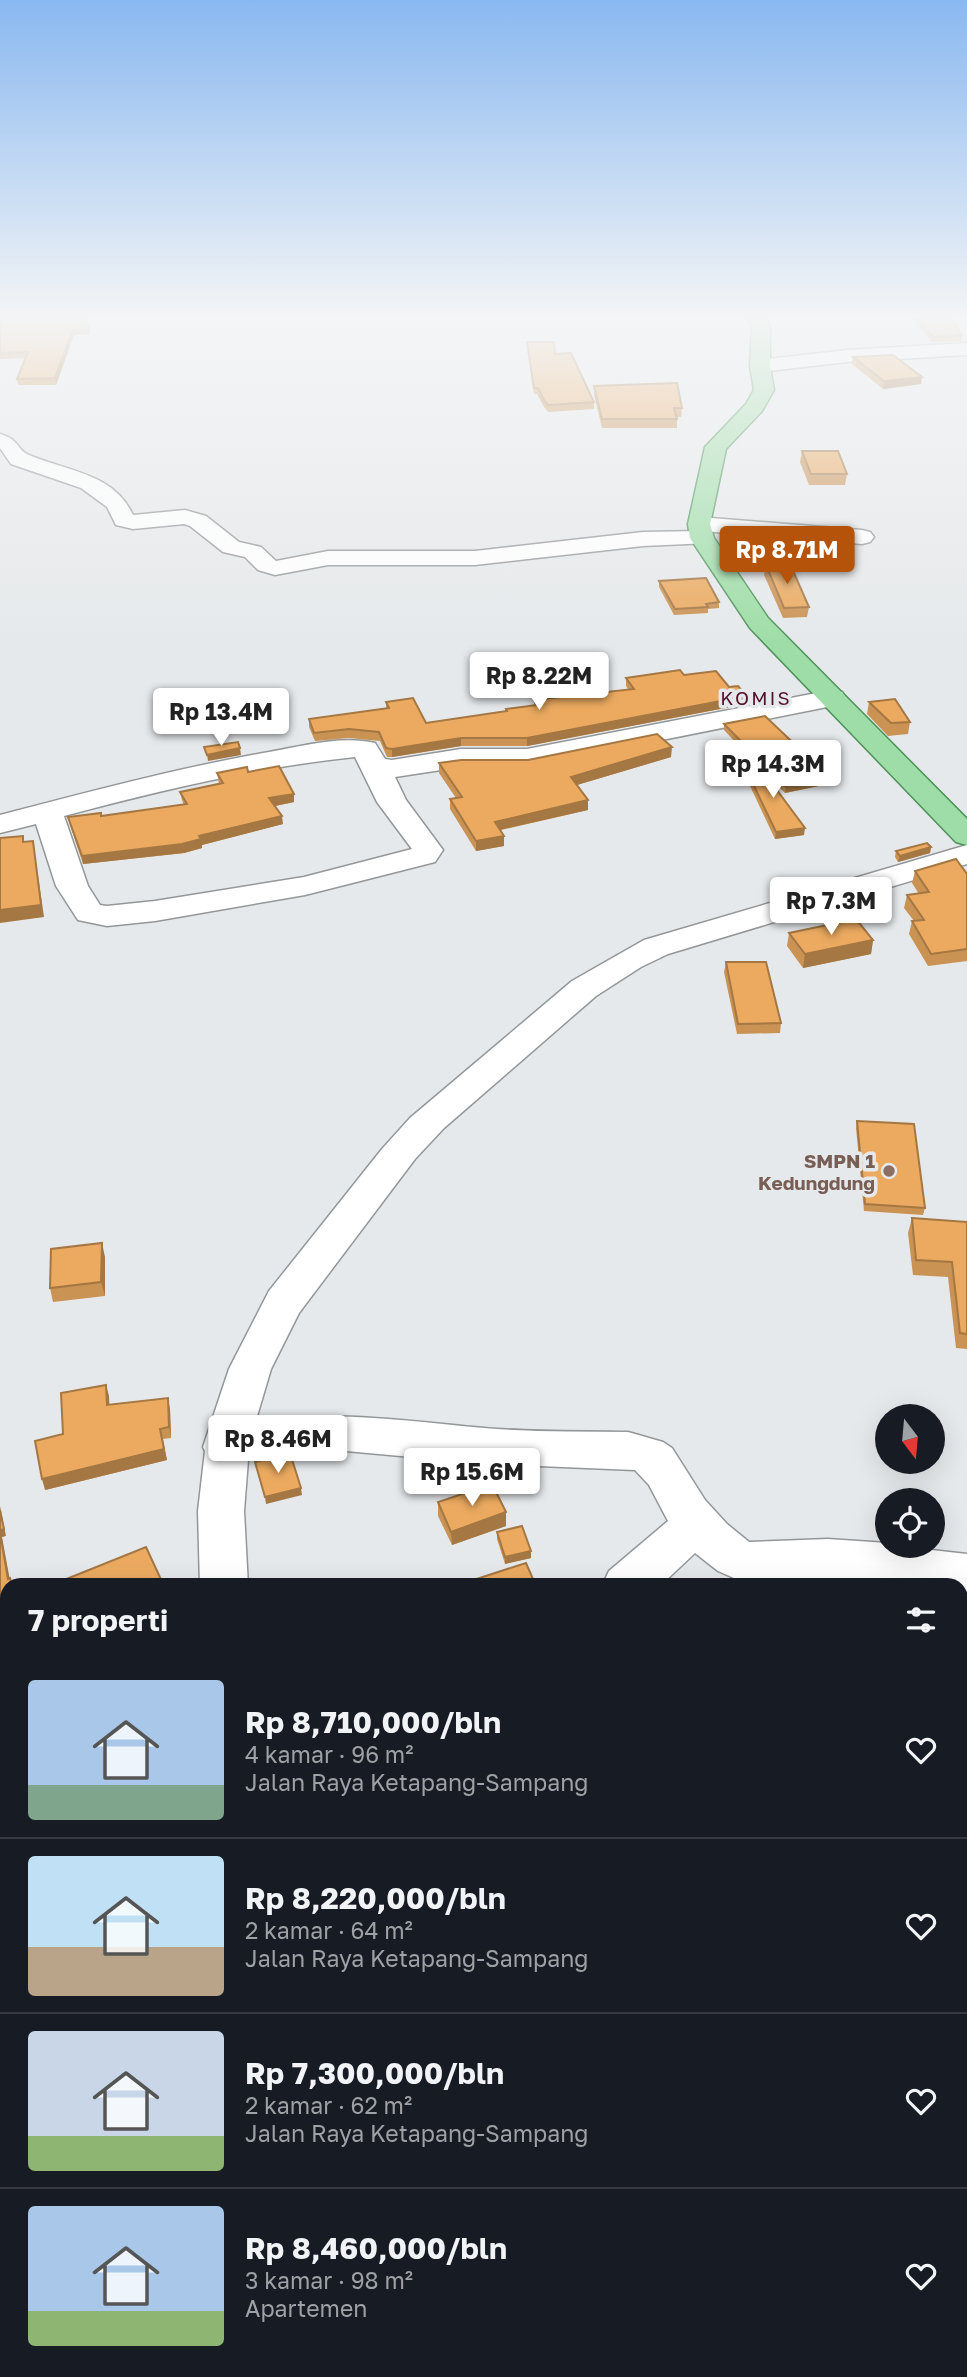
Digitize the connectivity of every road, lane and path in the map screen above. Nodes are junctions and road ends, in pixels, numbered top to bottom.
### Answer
1 (738, 425) edge
2 (0, 440) edge
3 (701, 531) junction
4 (862, 537) dead end
5 (832, 698) junction
6 (375, 765) junction
7 (47, 810) junction
8 (0, 824) edge
9 (967, 836) edge
10 (967, 854) edge
11 (225, 1447) junction
12 (697, 1522) junction
13 (790, 1572) edge
14 (967, 1574) edge
15 (223, 1578) edge
16 (635, 1578) edge

1 - 3 main road
2 - 3 street
3 - 4 street
3 - 5 main road
5 - 6 street
5 - 9 main road
6 - 7 street
6 - 7 street
7 - 8 street
10 - 11 street
11 - 12 street
11 - 15 street
12 - 13 street
12 - 16 street
13 - 14 street

